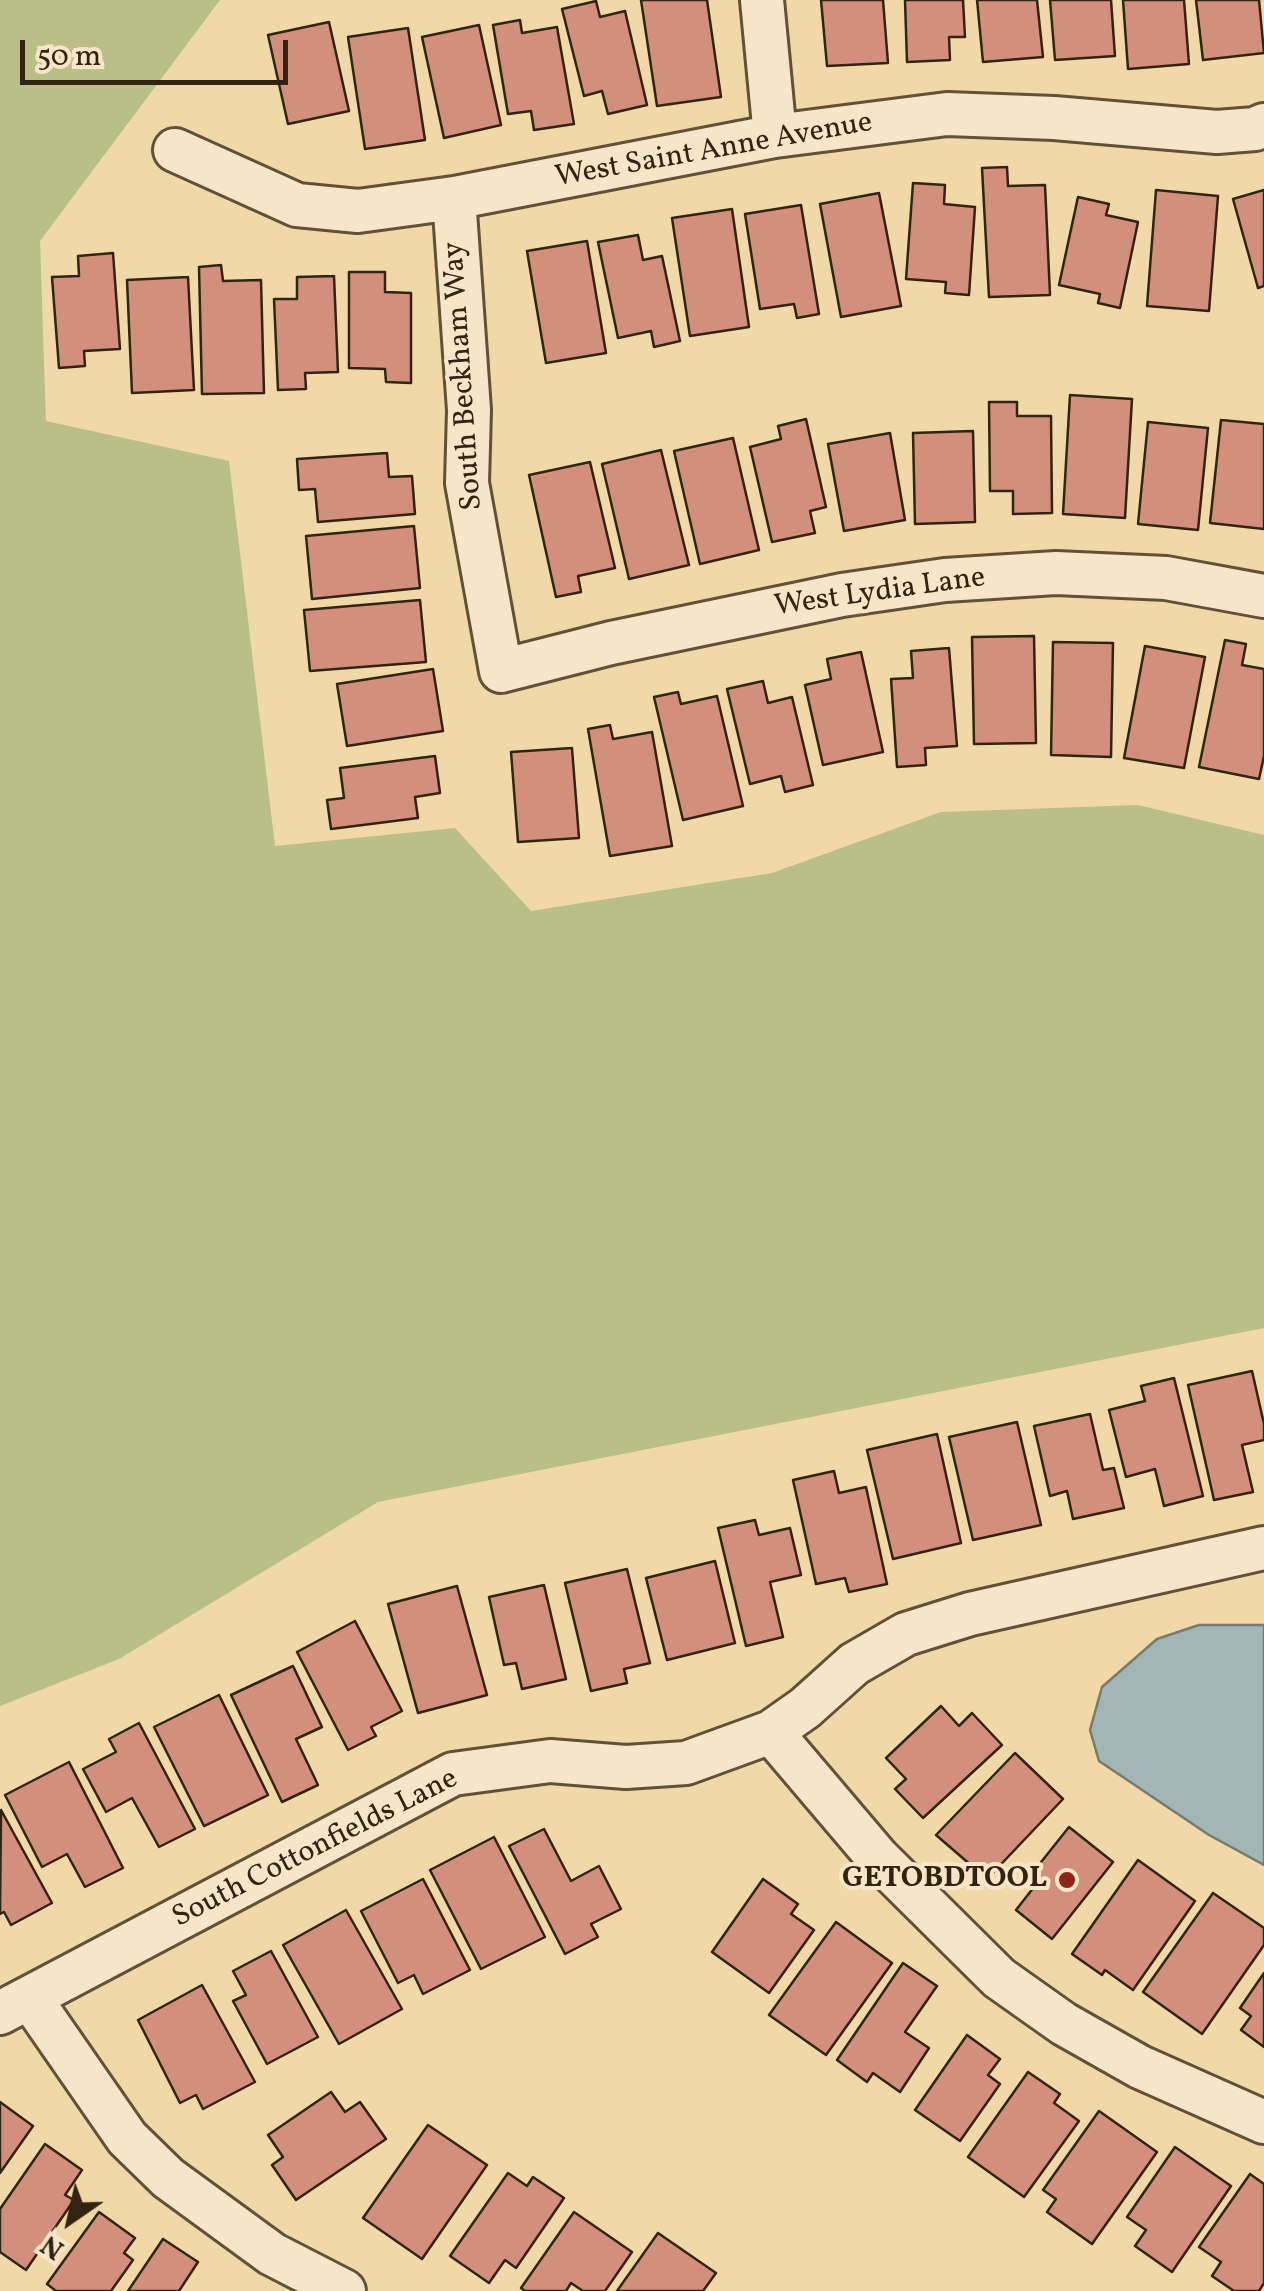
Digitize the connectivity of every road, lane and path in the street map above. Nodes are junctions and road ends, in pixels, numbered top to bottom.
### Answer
1 (762, 0) edge
2 (1264, 124) edge
3 (776, 136) junction
4 (175, 150) dead end
5 (454, 198) junction
6 (1264, 596) edge
7 (501, 671) joint
8 (1264, 1548) edge
9 (771, 1732) junction
10 (15, 2006) edge
11 (1264, 2122) edge
12 (344, 2291) edge

1 - 3 street
2 - 3 street, West Saint Anne Avenue
3 - 5 street, West Saint Anne Avenue
4 - 5 street, West Saint Anne Avenue
5 - 7 street, South Beckham Way
6 - 7 street, West Lydia Lane
8 - 9 street, South Cottonfields Lane
9 - 10 street, South Cottonfields Lane
9 - 11 street
10 - 12 street

